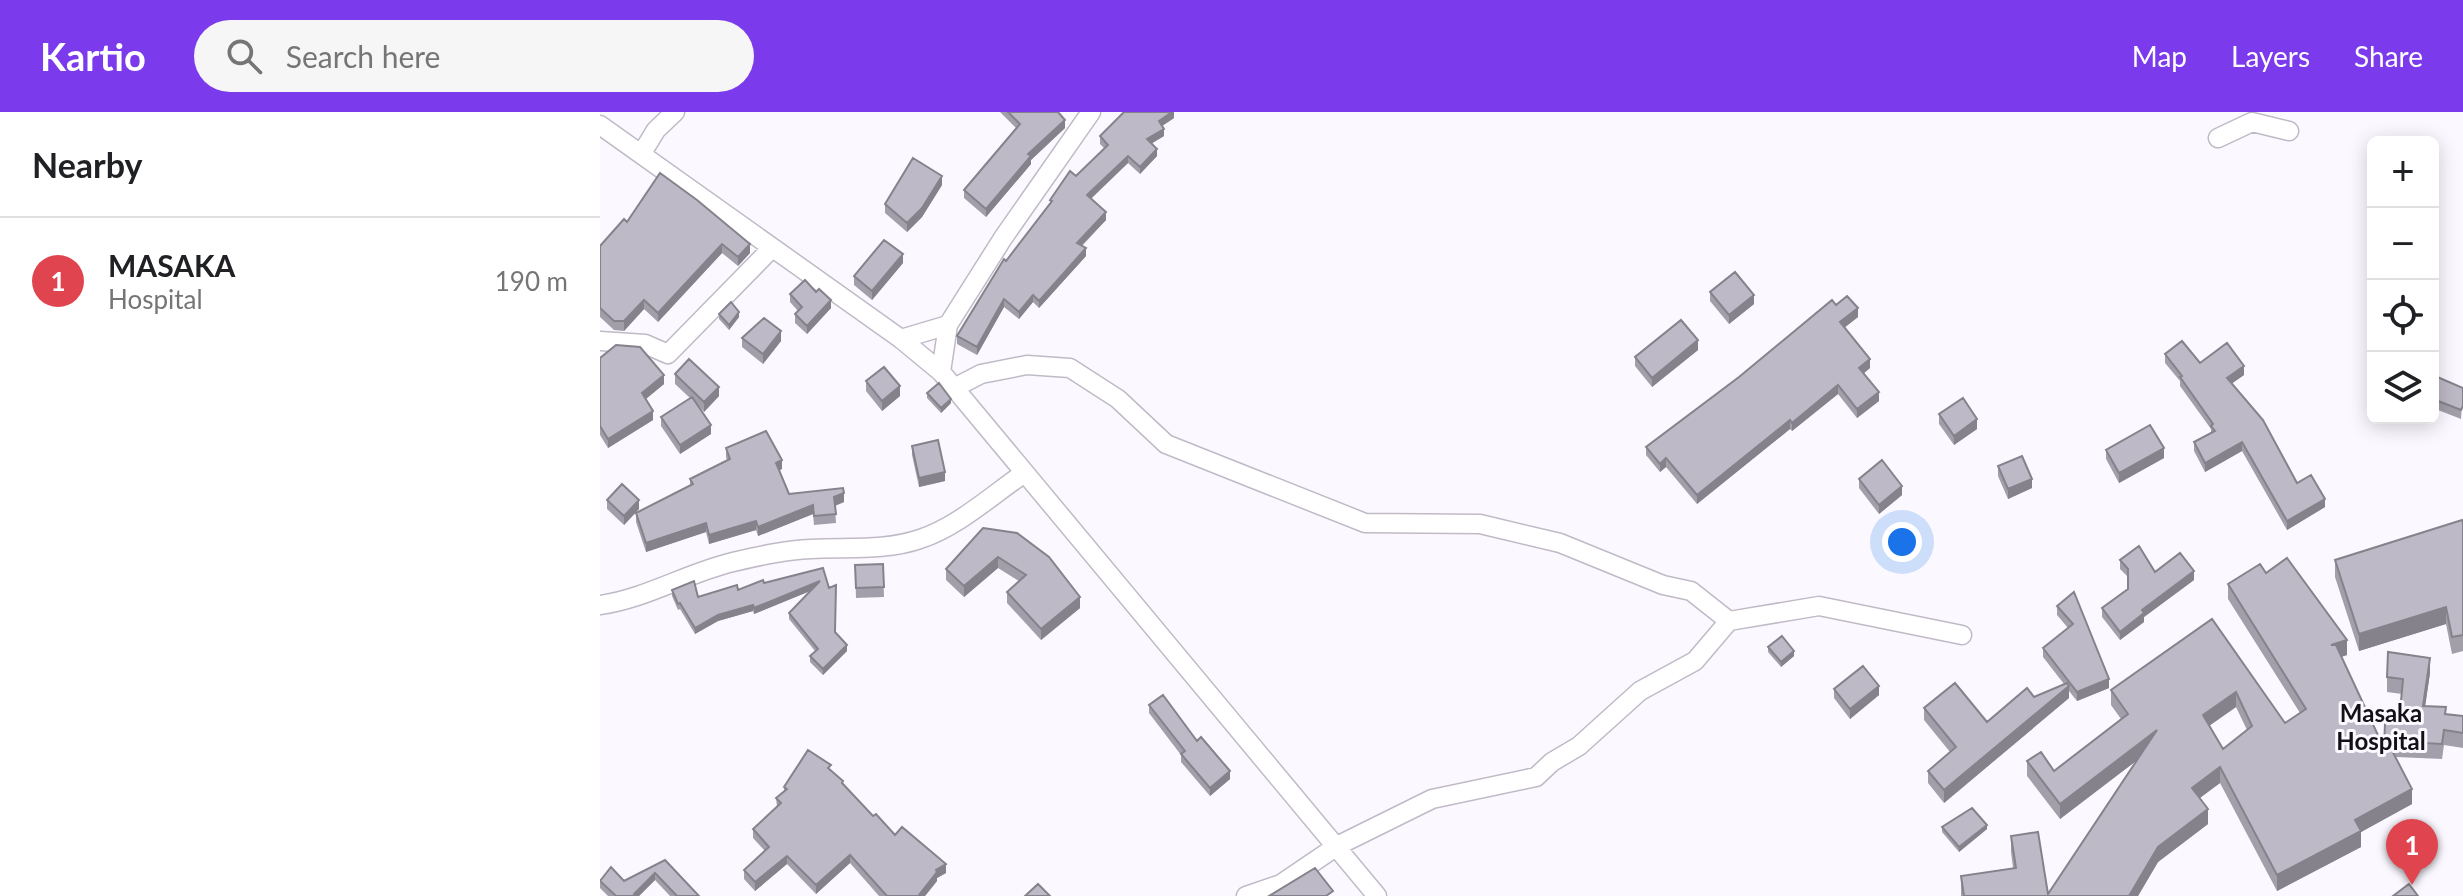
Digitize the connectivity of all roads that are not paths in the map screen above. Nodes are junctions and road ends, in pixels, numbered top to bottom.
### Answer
1 (675, 112) edge
2 (1091, 112) edge
3 (600, 125) edge
4 (2289, 131) dead end
5 (2218, 138) dead end
6 (642, 153) junction
7 (772, 248) junction
8 (948, 325) junction
9 (901, 339) junction
10 (600, 341) edge
11 (941, 372) junction
12 (954, 388) junction
13 (1023, 474) junction
14 (600, 605) edge
15 (1729, 621) junction
16 (1962, 635) dead end
17 (1337, 846) junction
18 (1246, 896) edge
19 (1377, 896) edge

1 - 6 street
2 - 8 street
3 - 6 street
4 - 5 street
6 - 7 street
7 - 9 street
7 - 10 street
8 - 9 street
8 - 11 street
9 - 11 street
11 - 12 street
12 - 13 street
12 - 15 street
13 - 14 street
13 - 17 street
15 - 16 street
15 - 17 street
17 - 18 street
17 - 19 street

